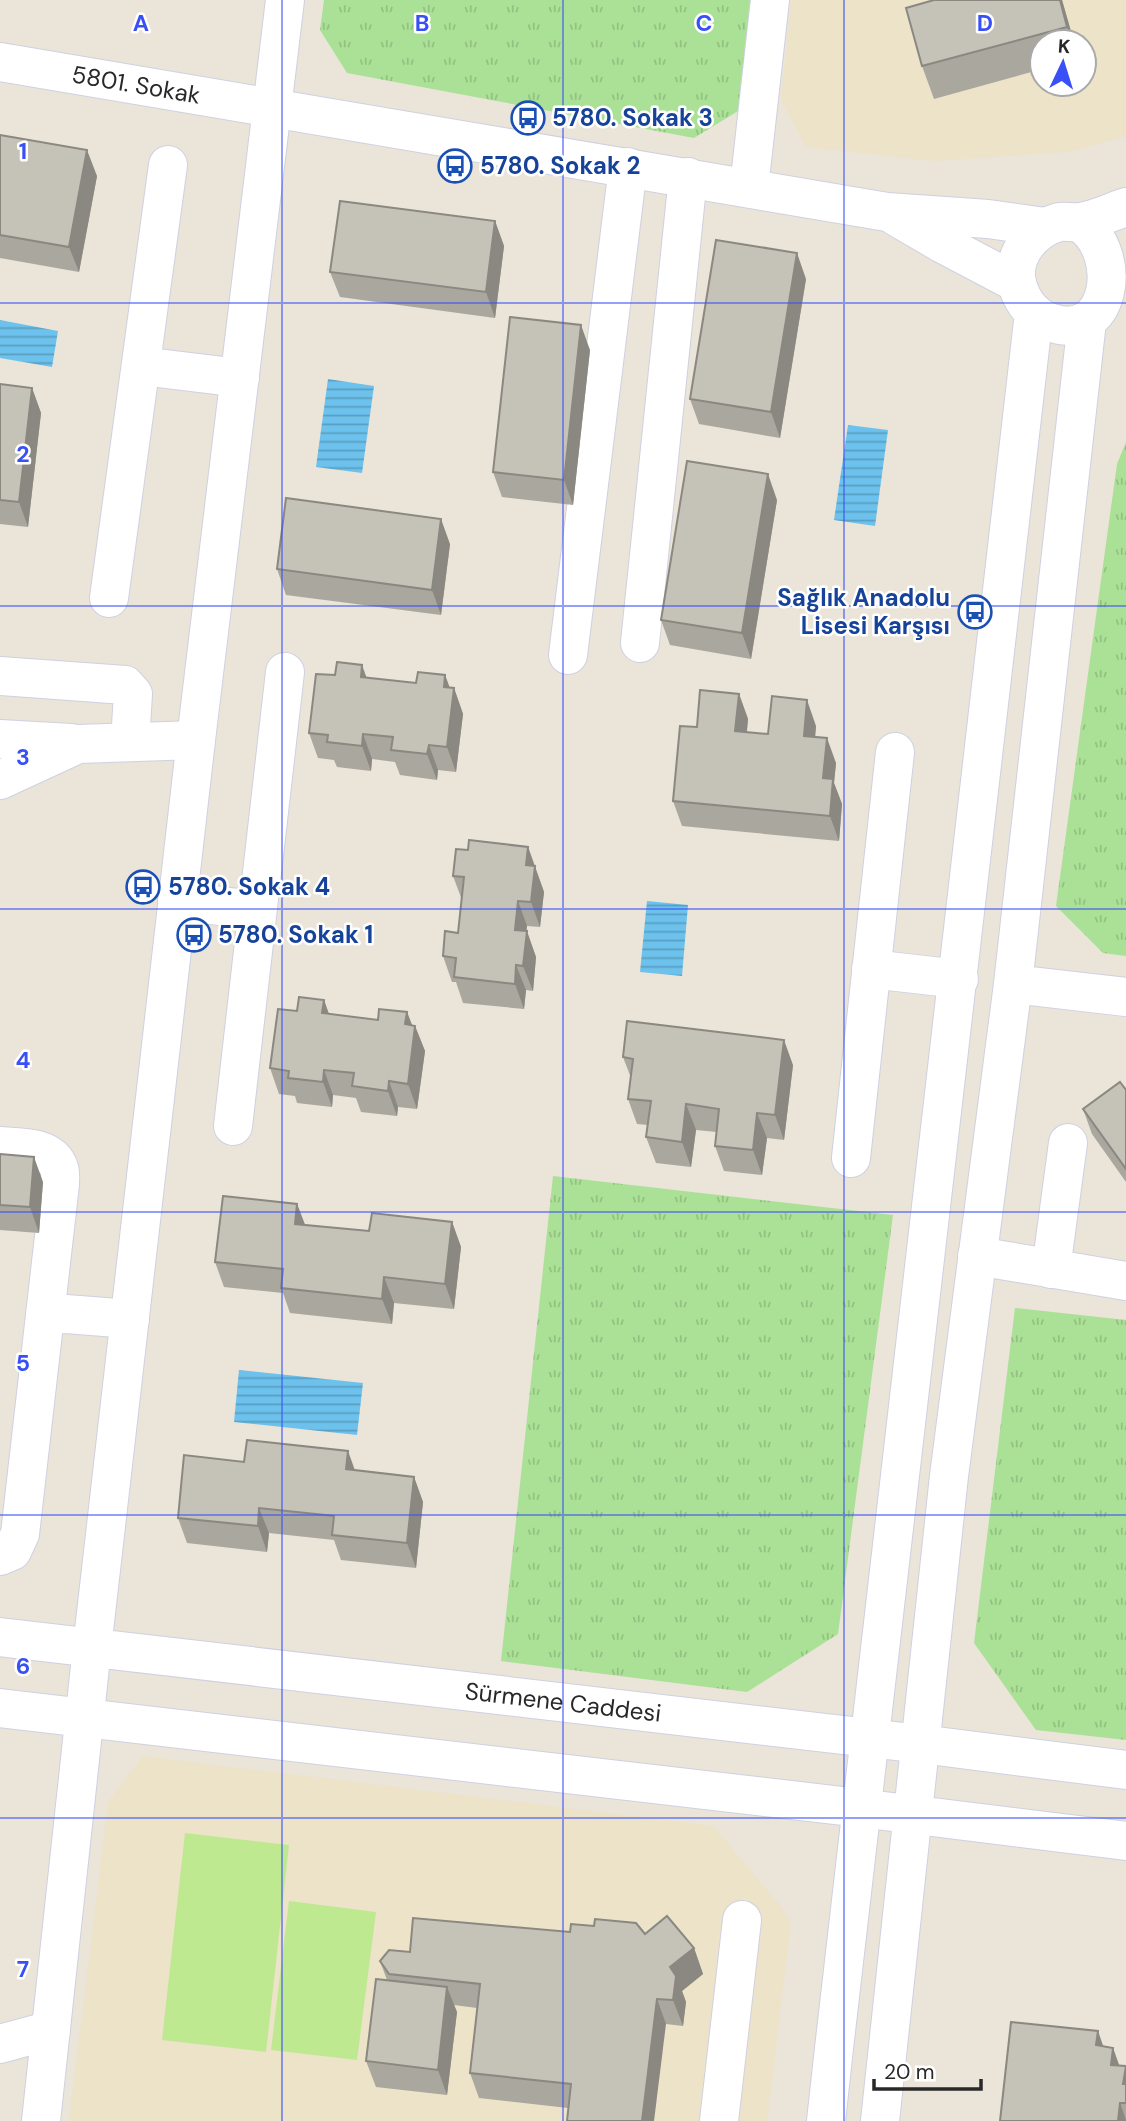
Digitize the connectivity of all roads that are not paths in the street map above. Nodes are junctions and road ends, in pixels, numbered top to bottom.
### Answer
1 (285, 0) edge
2 (770, 0) edge
3 (0, 62) edge
4 (272, 107) junction
5 (169, 165) dead end
6 (628, 167) junction
7 (688, 177) junction
8 (749, 188) junction
9 (1126, 207) edge
10 (887, 212) junction
11 (1062, 224) junction
12 (1122, 287) edge
13 (1025, 298) junction
14 (1087, 321) junction
15 (141, 366) junction
16 (240, 378) junction
17 (109, 598) dead end
18 (640, 643) dead end
19 (568, 655) dead end
20 (285, 672) dead end
21 (0, 676) edge
22 (0, 739) edge
23 (196, 740) junction
24 (130, 742) junction
25 (78, 744) junction
26 (895, 752) dead end
27 (0, 780) edge
28 (177, 901) junction
29 (256, 910) junction
30 (872, 969) junction
31 (959, 979) junction
32 (1013, 984) junction
33 (1126, 997) edge
34 (233, 1126) dead end
35 (1068, 1143) dead end
36 (0, 1146) edge
37 (851, 1158) dead end
38 (977, 1256) junction
39 (1051, 1269) junction
40 (1126, 1281) edge
41 (45, 1315) junction
42 (130, 1319) junction
43 (0, 1556) edge
44 (0, 1637) edge
45 (92, 1648) junction
46 (0, 1708) edge
47 (85, 1718) junction
48 (868, 1738) junction
49 (921, 1744) junction
50 (1126, 1770) edge
51 (860, 1808) junction
52 (913, 1815) junction
53 (1126, 1841) edge
54 (742, 1920) dead end
55 (51, 2030) junction
56 (0, 2043) edge
57 (41, 2121) edge
58 (719, 2121) edge
59 (825, 2121) edge
60 (880, 2121) edge

1 - 4 street
2 - 8 street
3 - 4 street, 5801. Sokak
4 - 6 street, 5801. Sokak
4 - 16 street
5 - 15 street
6 - 7 street, 5801. Sokak
6 - 19 street
7 - 8 street, 5801. Sokak
7 - 18 street
8 - 10 street, 5801. Sokak
9 - 11 street
10 - 11 street
10 - 13 street
11 - 12 street
11 - 13 street
12 - 14 street
13 - 14 street
13 - 31 street
14 - 32 street
15 - 16 street
15 - 17 street
16 - 23 street
20 - 29 street
21 - 24 street
22 - 25 street
23 - 24 street
23 - 28 street
24 - 25 street
25 - 27 street
26 - 30 street
28 - 29 street
28 - 42 street
29 - 34 street
30 - 31 street
30 - 37 street
31 - 48 street
32 - 33 street
32 - 38 street
35 - 39 street
36 - 41 street
38 - 39 street
38 - 49 street
39 - 40 street
41 - 42 street
41 - 43 street
42 - 45 street
44 - 45 street, Sürmene Caddesi
45 - 47 street
45 - 48 street, Sürmene Caddesi
46 - 47 street
47 - 51 street
47 - 55 street
48 - 49 street, Sürmene Caddesi
48 - 51 street
49 - 50 street, Sürmene Caddesi
49 - 52 street
51 - 52 street
51 - 59 street
52 - 53 street
52 - 60 street
54 - 58 street
55 - 56 street
55 - 57 street

